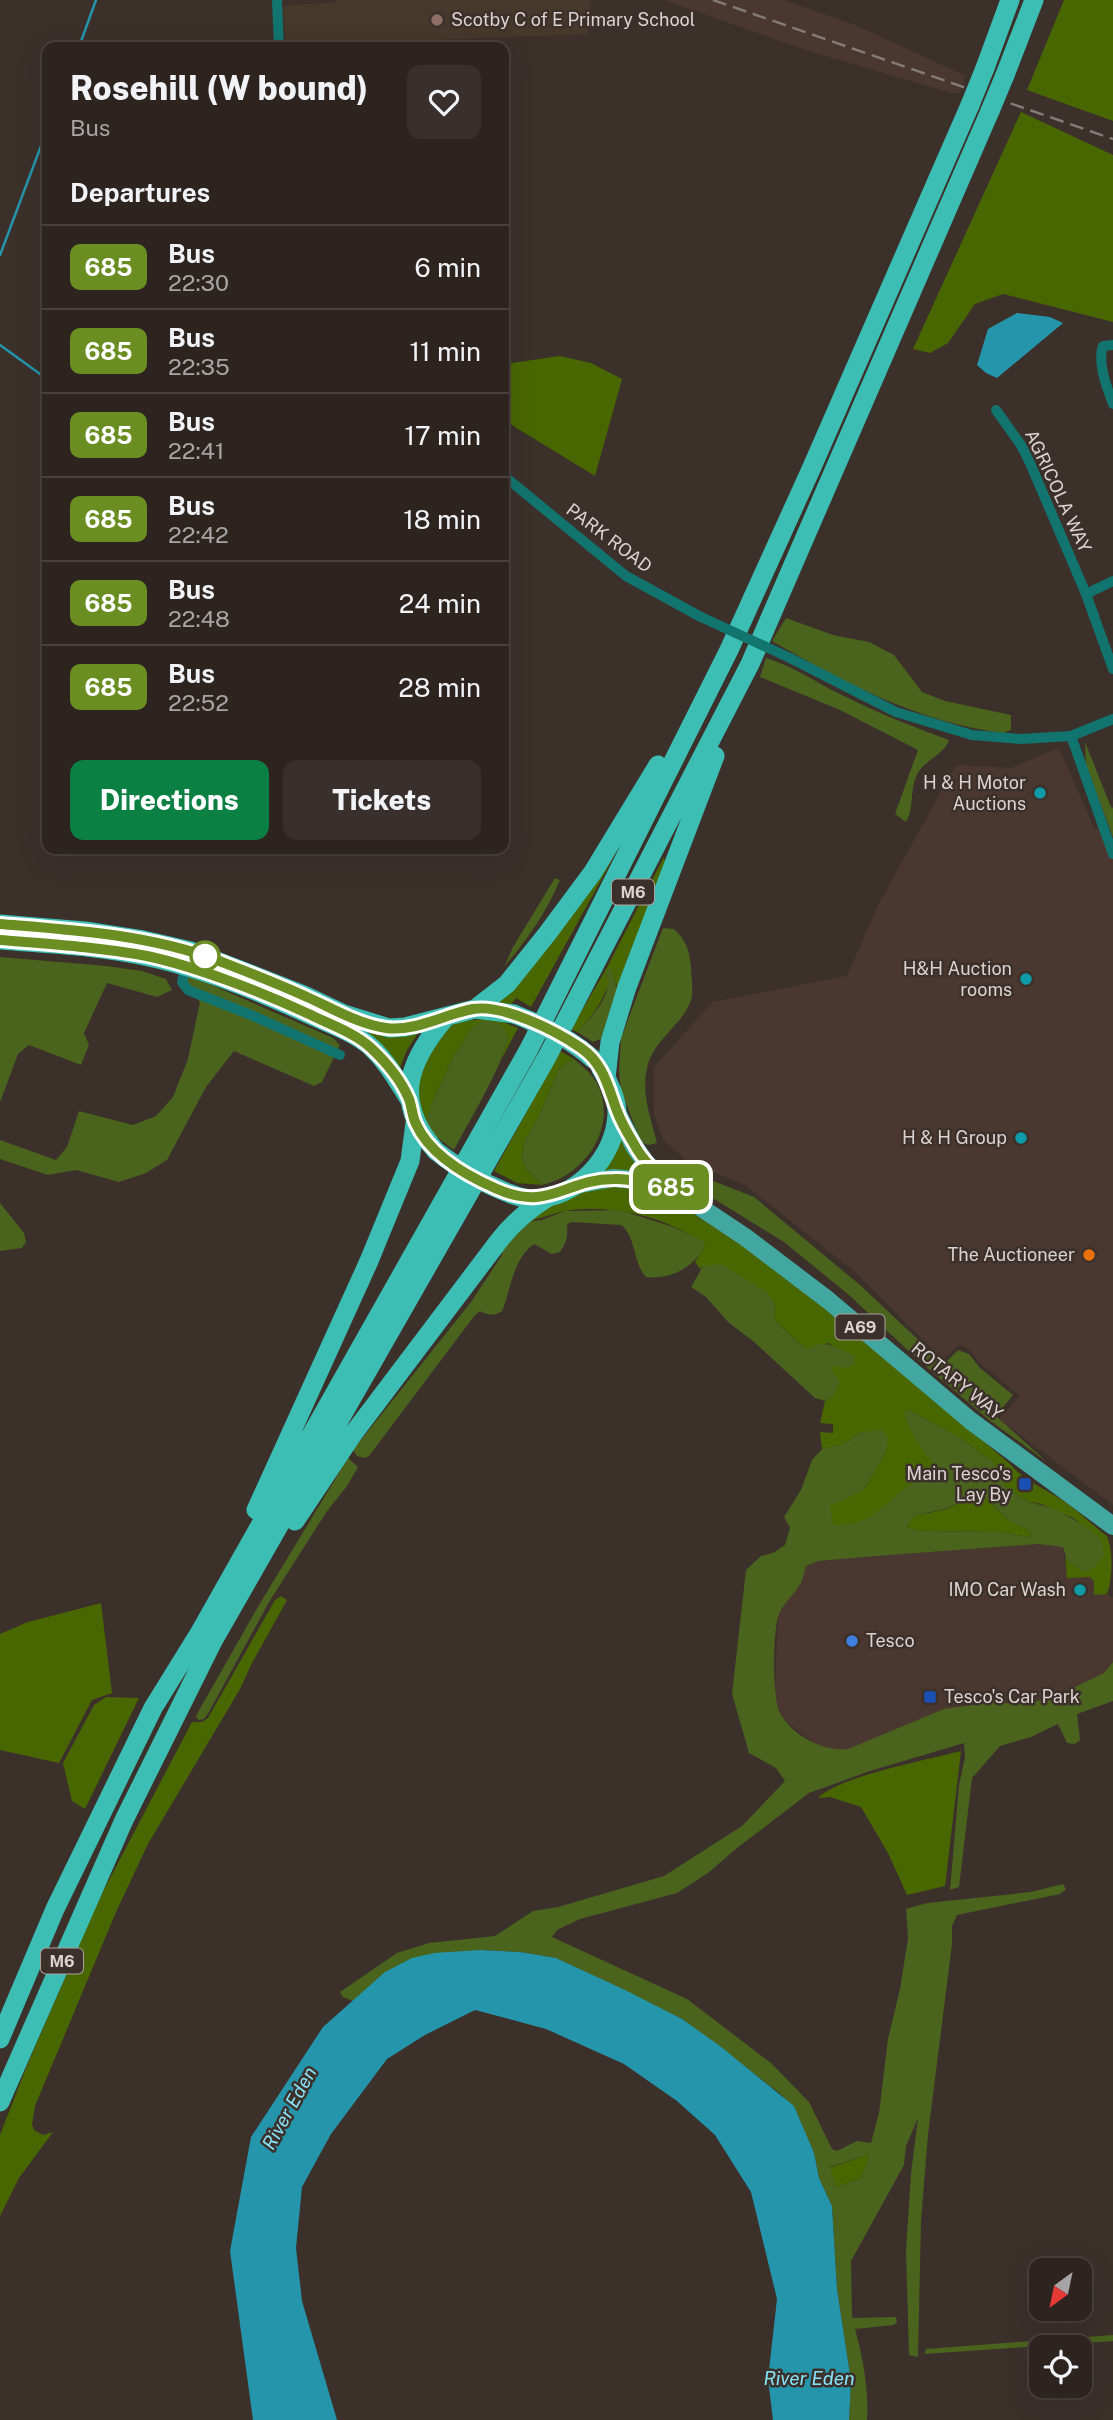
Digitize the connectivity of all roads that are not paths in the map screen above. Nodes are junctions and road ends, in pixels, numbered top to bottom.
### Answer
1 (278, 0) edge
2 (1010, 0) edge
3 (1034, 0) edge
4 (279, 42) edge
5 (1113, 345) edge
6 (1113, 404) edge
7 (996, 410) dead end
8 (509, 480) edge
9 (1113, 581) edge
10 (1086, 594) junction
11 (729, 650) junction
12 (750, 664) junction
13 (1113, 669) edge
14 (1113, 719) edge
15 (1071, 736) junction
16 (1110, 833) edge
17 (1113, 855) edge
18 (0, 924) edge
19 (0, 940) edge
20 (189, 959) junction
21 (475, 1009) junction
22 (445, 1018) junction
23 (340, 1055) dead end
24 (606, 1077) junction
25 (409, 1098) junction
26 (617, 1112) junction
27 (415, 1123) junction
28 (581, 1184) junction
29 (676, 1191) junction
30 (550, 1196) junction
31 (1113, 1525) edge
32 (206, 1636) junction
33 (0, 2039) edge
34 (0, 2102) edge

1 - 4 street
2 - 11 highway, M6, bridge
3 - 12 highway, M6, bridge
5 - 6 street
7 - 10 street, AGRICOLA WAY
8 - 15 street, PARK ROAD, bridge
9 - 10 street
10 - 13 street, AGRICOLA WAY
11 - 21 highway
11 - 32 highway, M6
12 - 24 highway
12 - 32 highway, M6
14 - 15 street, PARK ROAD
15 - 16 street
16 - 17 street
18 - 20 highway
19 - 20 highway
20 - 22 highway
20 - 23 street
20 - 25 highway
21 - 22 highway
21 - 24 highway, A69, bridge
22 - 25 highway
24 - 26 highway, A69
25 - 27 highway
26 - 28 highway
26 - 29 main road, ROTARY WAY / A69
27 - 30 highway, A69, bridge
27 - 32 highway
28 - 29 main road, ROTARY WAY / A69
28 - 30 highway, A69
29 - 31 main road, ROTARY WAY / A69
30 - 32 highway
32 - 33 highway, M6
32 - 34 highway, M6

